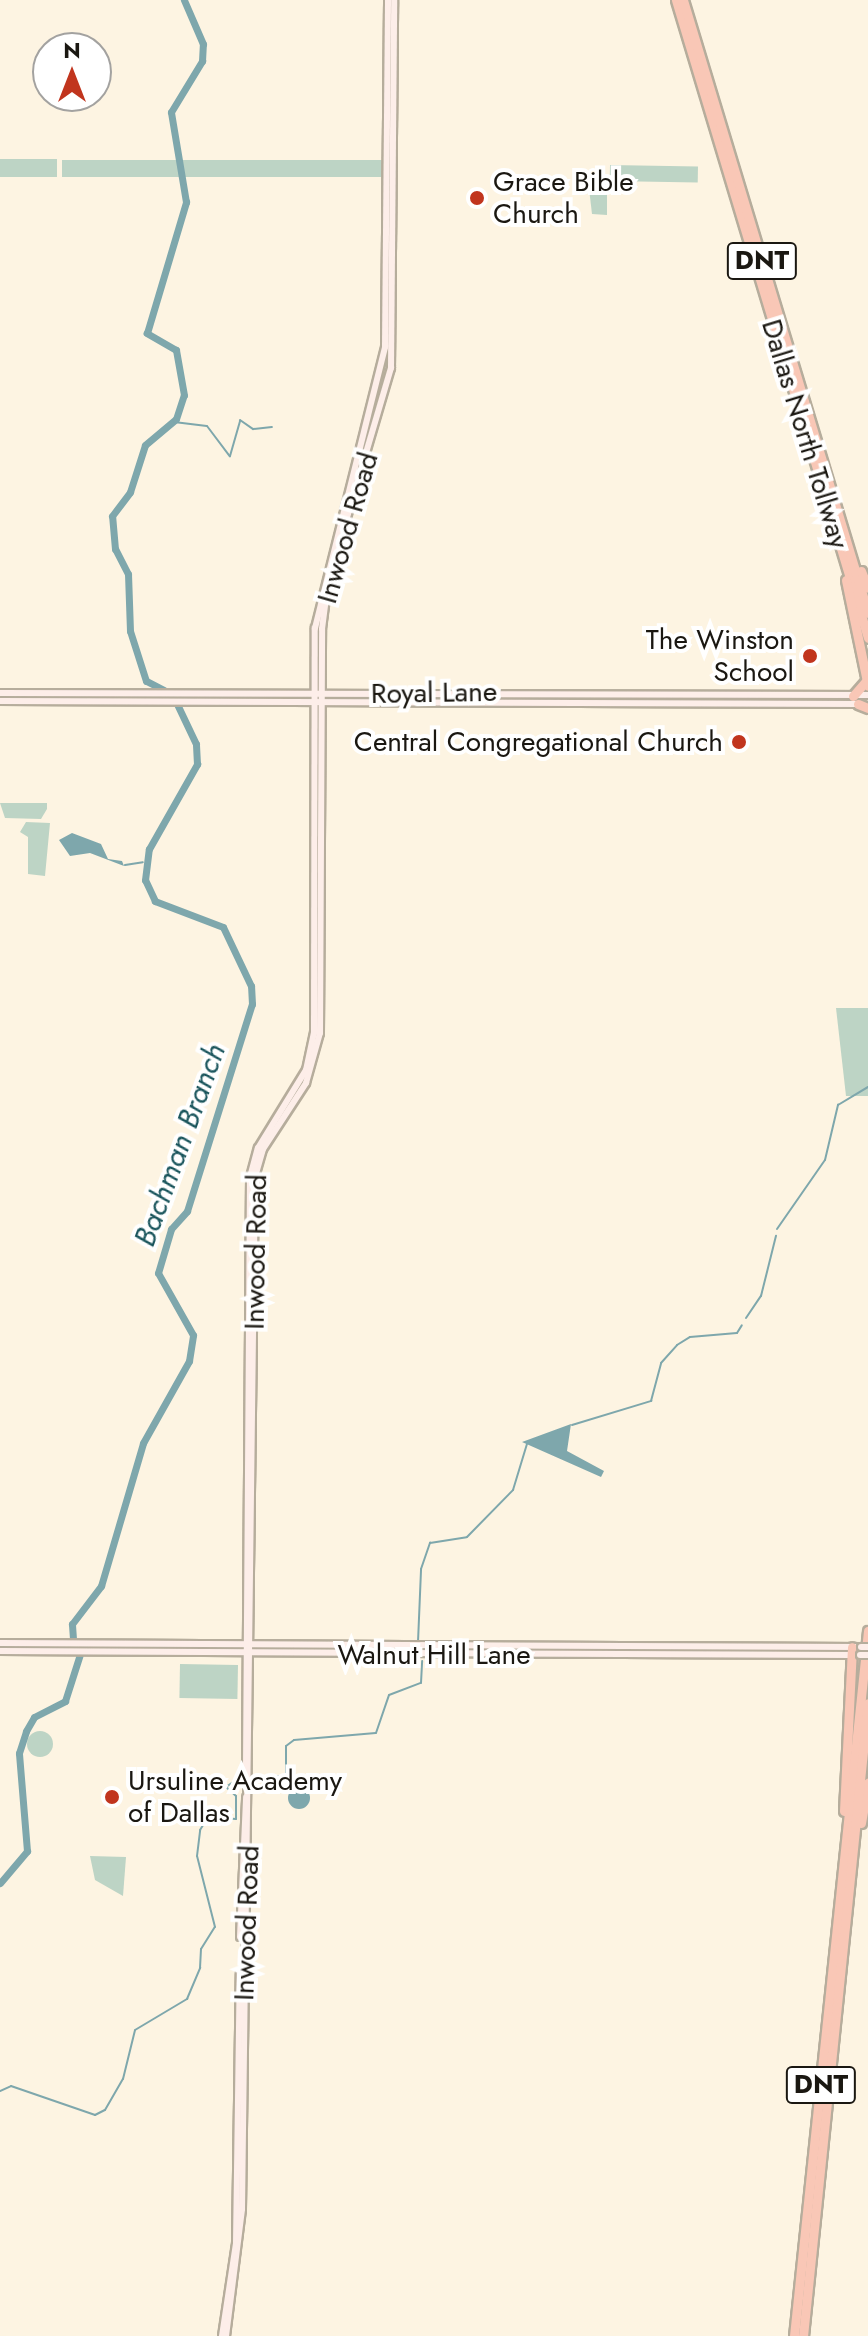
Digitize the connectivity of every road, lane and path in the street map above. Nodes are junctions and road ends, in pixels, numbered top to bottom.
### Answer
1 (388, 0) edge
2 (394, 0) edge
3 (676, 0) edge
4 (683, 0) edge
5 (845, 552) junction
6 (868, 588) edge
7 (868, 613) edge
8 (868, 638) edge
9 (867, 683) edge
10 (0, 693) edge
11 (868, 695) edge
12 (763, 696) junction
13 (809, 696) junction
14 (643, 697) junction
15 (244, 698) junction
16 (318, 698) junction
17 (0, 701) edge
18 (862, 703) edge
19 (763, 705) junction
20 (809, 705) junction
21 (868, 1631) edge
22 (0, 1643) edge
23 (176, 1648) junction
24 (249, 1648) junction
25 (0, 1651) edge
26 (860, 1651) edge
27 (839, 1655) junction
28 (851, 1669) junction
29 (868, 1703) edge
30 (868, 1783) edge
31 (846, 1846) junction
32 (852, 1858) junction
33 (224, 2336) edge
34 (793, 2336) edge
35 (803, 2336) edge

1 - 16 main road, Inwood Road
2 - 16 main road, Inwood Road
3 - 5 highway, Dallas North Tollway / DNT
4 - 5 highway, Dallas North Tollway / DNT
5 - 6 highway
5 - 7 highway, Dallas North Tollway / DNT
5 - 8 highway, Dallas North Tollway / DNT
5 - 9 highway
9 - 18 highway
10 - 15 main road, Royal Lane
11 - 18 main road, Royal Lane
12 - 13 main road, Royal Lane
12 - 14 main road, Royal Lane
12 - 19 main road
13 - 18 main road, Royal Lane
13 - 20 main road
14 - 16 main road, Royal Lane
14 - 19 main road, Royal Lane
15 - 16 main road, Royal Lane
15 - 17 main road, Royal Lane
16 - 24 main road, Inwood Road
18 - 20 main road, Royal Lane
19 - 20 main road, Royal Lane
21 - 31 highway, DNT
22 - 23 main road, Walnut Hill Lane
23 - 24 main road, Walnut Hill Lane
23 - 25 main road, Walnut Hill Lane
24 - 26 main road, Walnut Hill Lane
24 - 27 main road, Walnut Hill Lane
24 - 33 main road, Inwood Road
26 - 27 main road, Walnut Hill Lane
26 - 28 highway
27 - 28 highway
28 - 31 highway
29 - 32 highway, DNT
30 - 32 highway
31 - 34 highway, DNT
32 - 35 highway, DNT

